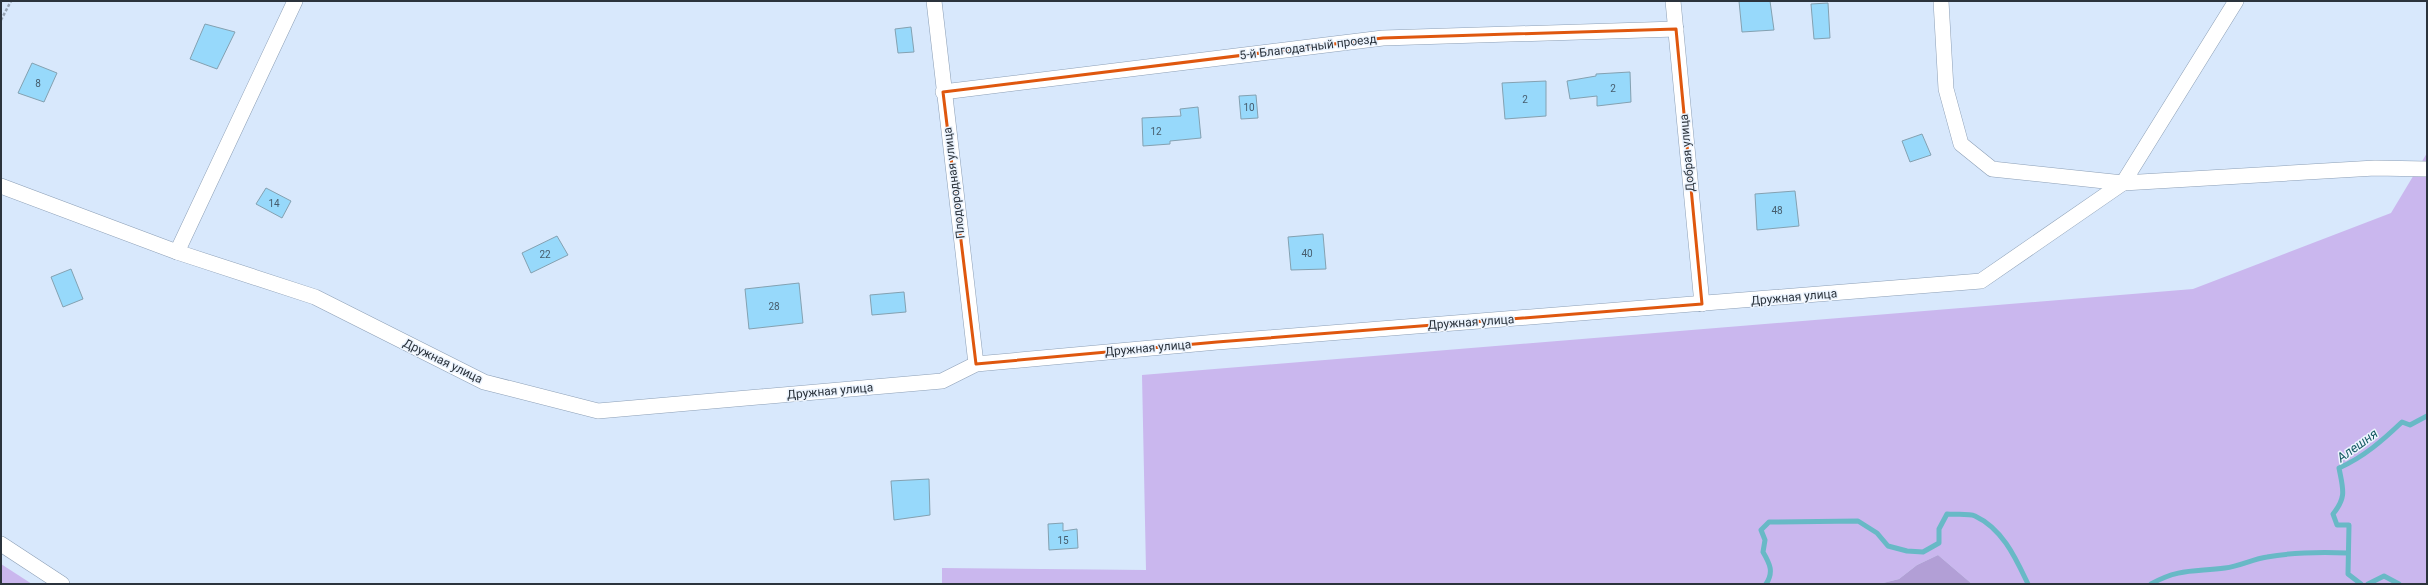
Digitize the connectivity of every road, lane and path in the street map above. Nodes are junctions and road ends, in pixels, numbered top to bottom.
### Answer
1 (11, 1) edge
2 (295, 1) edge
3 (934, 1) edge
4 (1673, 1) edge
5 (1941, 1) edge
6 (2236, 1) edge
7 (1, 20) edge
8 (1676, 29) junction
9 (943, 92) junction
10 (2427, 169) edge
11 (2123, 183) junction
12 (1, 186) edge
13 (177, 252) junction
14 (1702, 304) junction
15 (976, 364) junction
16 (1, 544) edge
17 (62, 584) edge

1 - 7 path
2 - 13 street
3 - 9 street, Плодородная улица
4 - 8 street, Добрая улица
5 - 11 street
6 - 11 street
8 - 9 street, 5-й Благодатный проезд
8 - 14 street, Добрая улица
9 - 15 street, Плодородная улица
10 - 11 street
11 - 14 street, Дружная улица
12 - 13 street, Дружная улица
13 - 15 street, Дружная улица
14 - 15 street, Дружная улица
16 - 17 street

